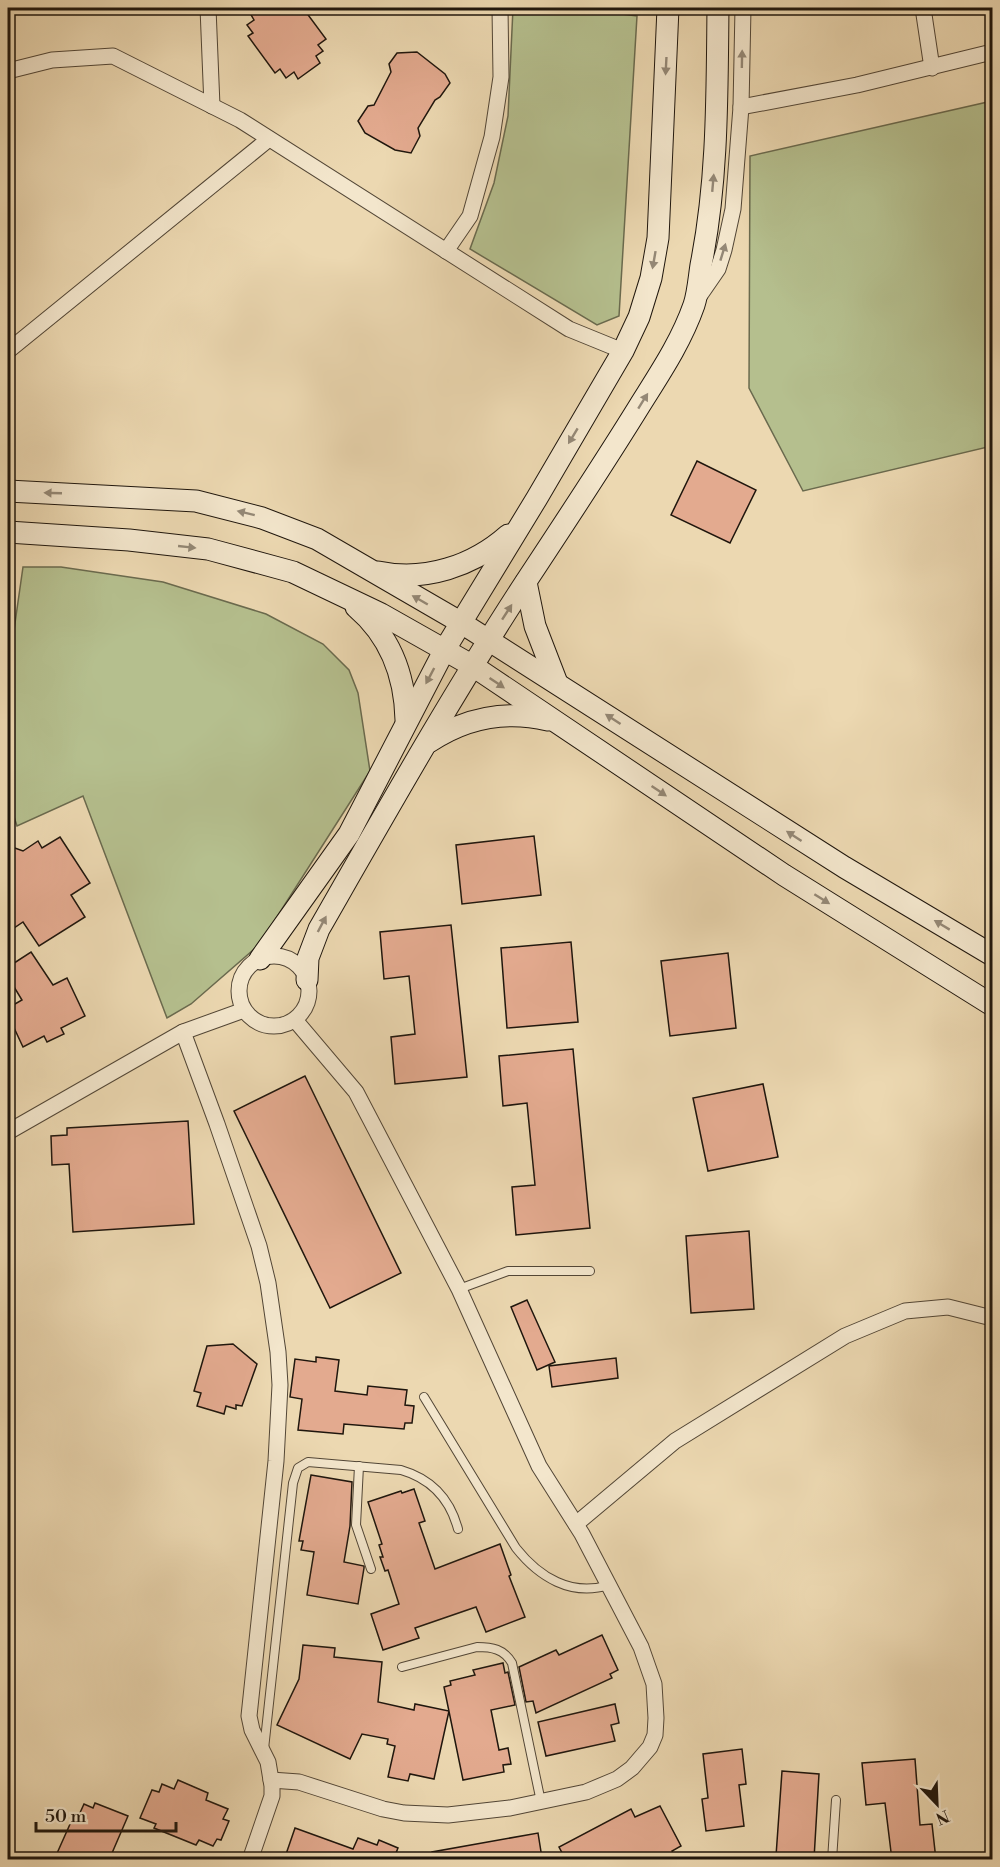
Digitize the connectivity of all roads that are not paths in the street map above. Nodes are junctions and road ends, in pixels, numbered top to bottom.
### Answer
1 (208, 8) edge
2 (500, 8) edge
3 (668, 8) edge
4 (718, 8) edge
5 (743, 8) edge
6 (923, 8) edge
7 (993, 52) edge
8 (933, 68) junction
9 (8, 71) edge
10 (212, 106) junction
11 (741, 107) junction
12 (269, 139) junction
13 (446, 251) junction
14 (695, 303) junction
15 (8, 351) edge
16 (623, 351) junction
17 (8, 491) edge
18 (525, 518) junction
19 (8, 532) edge
20 (368, 570) junction
21 (526, 582) junction
22 (336, 593) junction
23 (460, 622) junction
24 (489, 640) junction
25 (445, 649) junction
26 (473, 666) junction
27 (557, 683) junction
28 (406, 721) junction
29 (556, 722) junction
30 (426, 744) junction
31 (993, 955) edge
32 (260, 959) junction
33 (307, 980) junction
34 (993, 1005) edge
35 (244, 1010) junction
36 (295, 1020) junction
37 (183, 1032) junction
38 (8, 1132) edge
39 (590, 1271) dead end
40 (459, 1289) junction
41 (993, 1318) edge
42 (424, 1397) dead end
43 (359, 1466) junction
44 (576, 1524) junction
45 (458, 1529) dead end
46 (371, 1569) dead end
47 (609, 1585) junction
48 (402, 1667) dead end
49 (263, 1754) junction
50 (271, 1780) junction
51 (836, 1800) dead end
52 (541, 1802) junction
53 (250, 1860) edge
54 (832, 1860) edge

1 - 10 street
2 - 13 street
3 -> 16 street
14 -> 4 street
11 -> 5 street
6 - 8 street
7 - 8 street
8 - 11 street
9 - 10 street
10 - 12 street
14 -> 11 street
12 - 13 street
12 - 15 street
13 - 16 street
21 -> 14 street
16 -> 18 street
20 -> 17 street
18 - 20 street
18 - 23 street
19 -> 22 street
23 -> 20 street
24 -> 21 street
21 - 27 street
22 - 25 street
22 - 28 street
23 - 24 street
23 - 25 street
24 - 26 street
24 - 27 street
25 - 26 street
25 -> 28 street
26 -> 29 street
26 - 30 street
31 -> 27 street
28 - 32 street
29 - 30 street
29 -> 34 street
33 -> 30 street
32 - 33 street
32 - 35 street
33 - 36 street
35 - 36 street
35 - 37 street
36 - 40 street
37 - 38 street
37 - 49 street
39 - 40 lane
40 - 44 street
41 - 44 street
42 - 47 lane
43 - 45 lane
43 - 46 lane
43 - 49 lane
44 - 47 street
47 - 52 street
48 - 52 lane
49 - 50 street
50 - 52 street
50 - 53 street
51 - 54 lane

